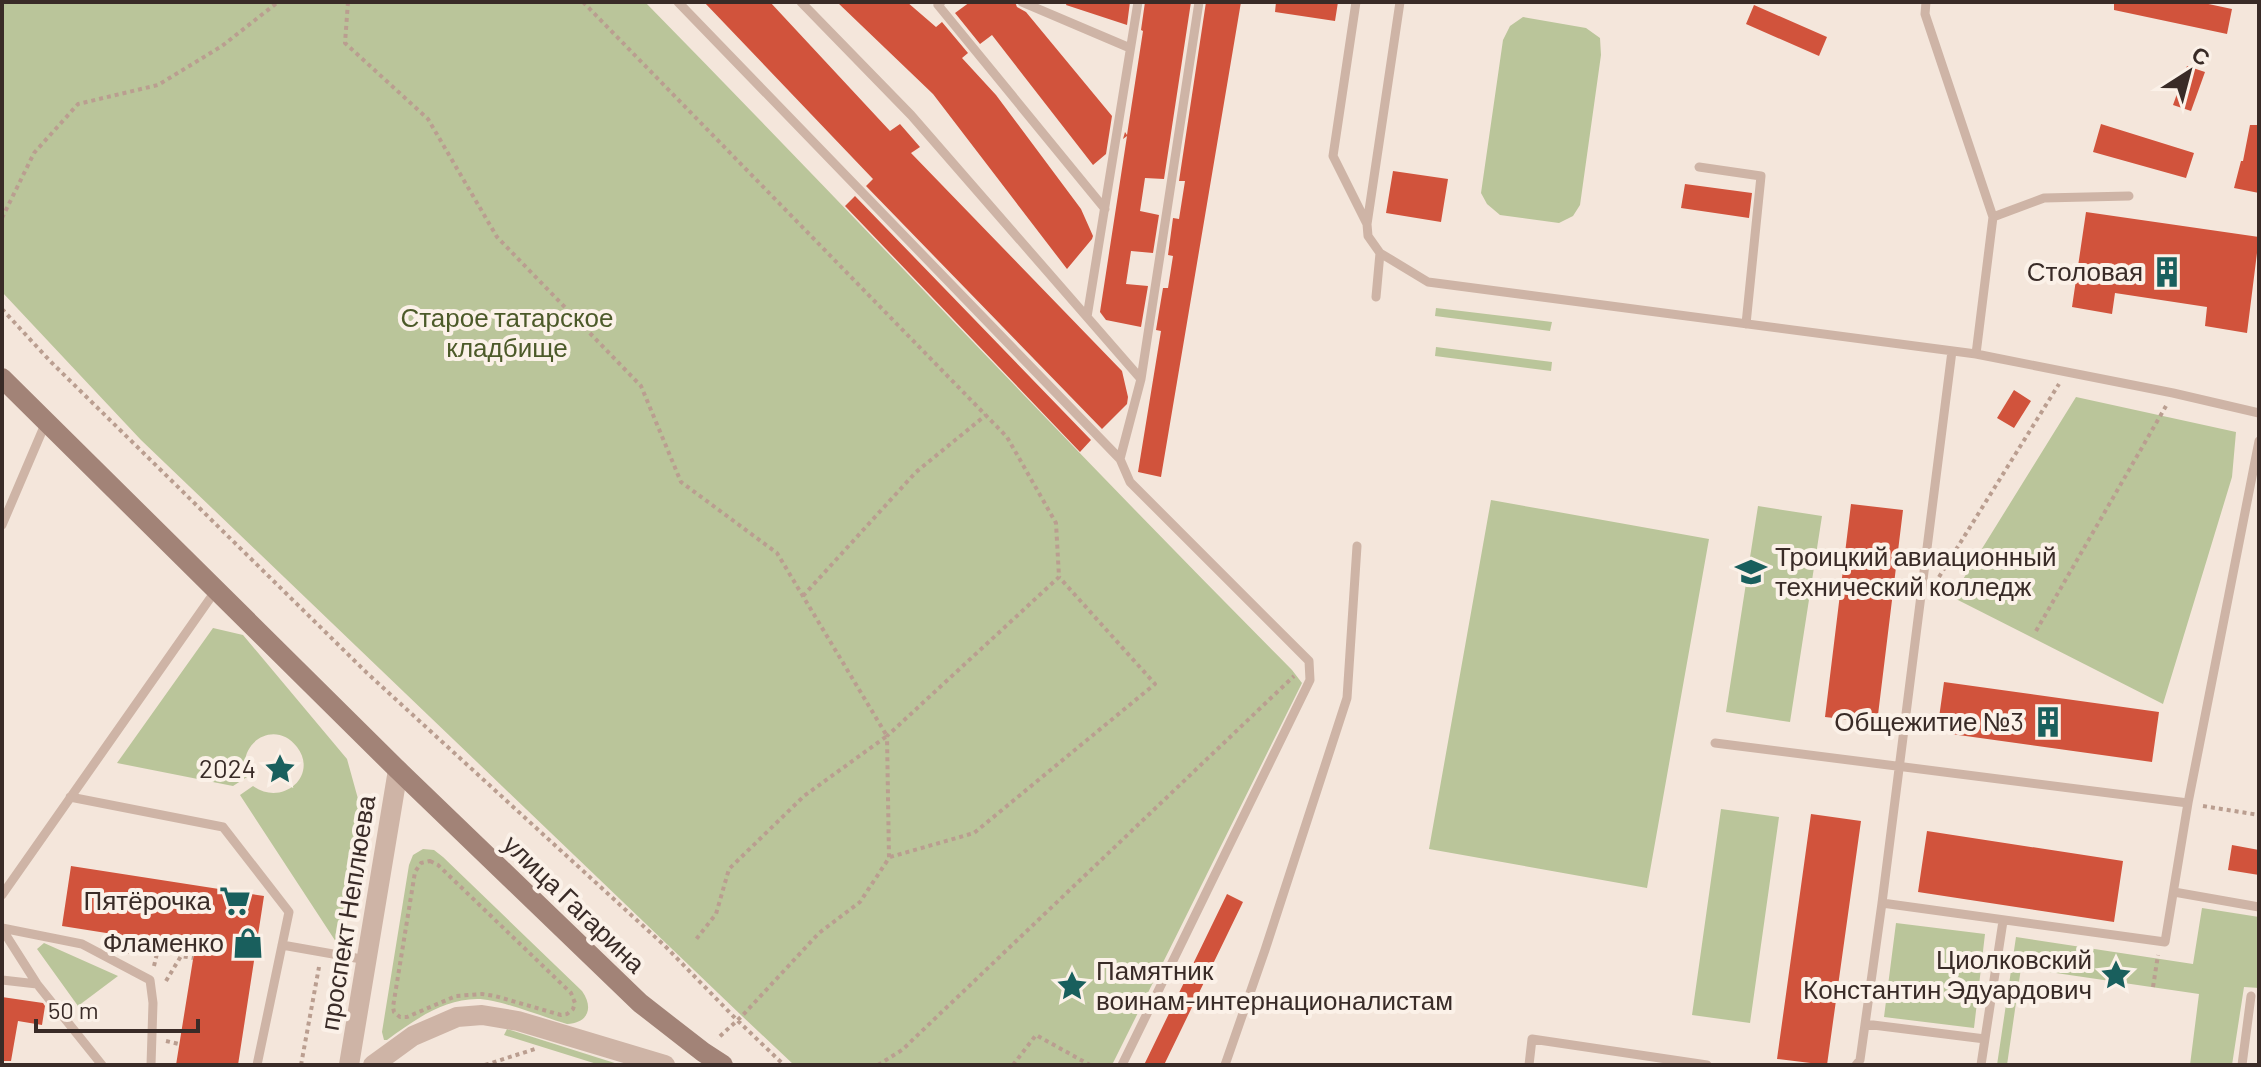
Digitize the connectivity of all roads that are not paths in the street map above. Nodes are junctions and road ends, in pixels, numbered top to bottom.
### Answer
1 (678, 2) edge
2 (801, 2) edge
3 (941, 2) edge
4 (1022, 2) edge
5 (1138, 2) edge
6 (1199, 2) edge
7 (1356, 2) edge
8 (1400, 2) edge
9 (1926, 2) edge
10 (1130, 48) junction
11 (1699, 167) dead end
12 (2129, 196) dead end
13 (1105, 209) junction
14 (1993, 217) junction
15 (1367, 224) junction
16 (1380, 253) junction
17 (1376, 297) dead end
18 (1087, 317) junction
19 (1746, 324) junction
20 (1952, 351) junction
21 (1976, 354) junction
22 (2, 378) edge
23 (1141, 379) junction
24 (2259, 413) edge
25 (46, 422) junction
26 (2259, 441) edge
27 (1120, 459) junction
28 (2, 525) edge
29 (1357, 546) dead end
30 (216, 590) junction
31 (1715, 743) dead end
32 (1898, 765) junction
33 (398, 770) junction
34 (70, 797) junction
35 (2188, 803) junction
36 (2174, 892) junction
37 (2, 895) edge
38 (1882, 903) junction
39 (2259, 907) edge
40 (2003, 921) junction
41 (2, 928) edge
42 (282, 945) junction
43 (367, 960) junction
44 (2, 980) edge
45 (37, 984) junction
46 (2251, 996) dead end
47 (1865, 1024) junction
48 (1985, 1039) junction
49 (102, 1065) edge
50 (151, 1065) edge
51 (257, 1065) edge
52 (349, 1065) edge
53 (373, 1065) edge
54 (665, 1065) edge
55 (723, 1065) edge
56 (1122, 1065) edge
57 (1225, 1065) edge
58 (1529, 1065) edge
59 (1707, 1065) edge
60 (1856, 1065) edge
61 (1981, 1065) edge
62 (2242, 1065) edge

1 - 27 lane
2 - 18 lane
3 - 13 lane
4 - 10 lane
5 - 10 lane
6 - 23 lane
7 - 15 lane
8 - 15 lane
9 - 14 lane
10 - 13 lane
11 - 19 lane
12 - 14 lane
13 - 18 lane
14 - 21 lane
15 - 16 lane
16 - 17 lane
16 - 19 lane
18 - 23 lane
19 - 20 lane
20 - 21 lane
20 - 32 lane
21 - 24 lane
22 - 25 main road, улица Гагарина
23 - 27 lane
25 - 28 lane
25 - 30 main road, улица Гагарина
26 - 35 lane
27 - 56 lane
29 - 57 lane
30 - 33 main road, улица Гагарина
30 - 34 lane
31 - 32 lane
32 - 35 lane
32 - 38 lane
33 - 43 street, проспект Неплюева
33 - 55 main road, улица Гагарина
34 - 37 lane
34 - 42 lane
35 - 36 lane
36 - 39 lane
36 - 40 lane
38 - 40 lane
38 - 47 lane
40 - 48 lane
41 - 45 lane
41 - 50 lane
42 - 43 lane
42 - 51 lane
43 - 52 street, проспект Неплюева
44 - 45 lane
45 - 49 lane
46 - 62 lane
47 - 48 lane
47 - 60 lane
48 - 61 lane
53 - 54 street
58 - 59 lane

